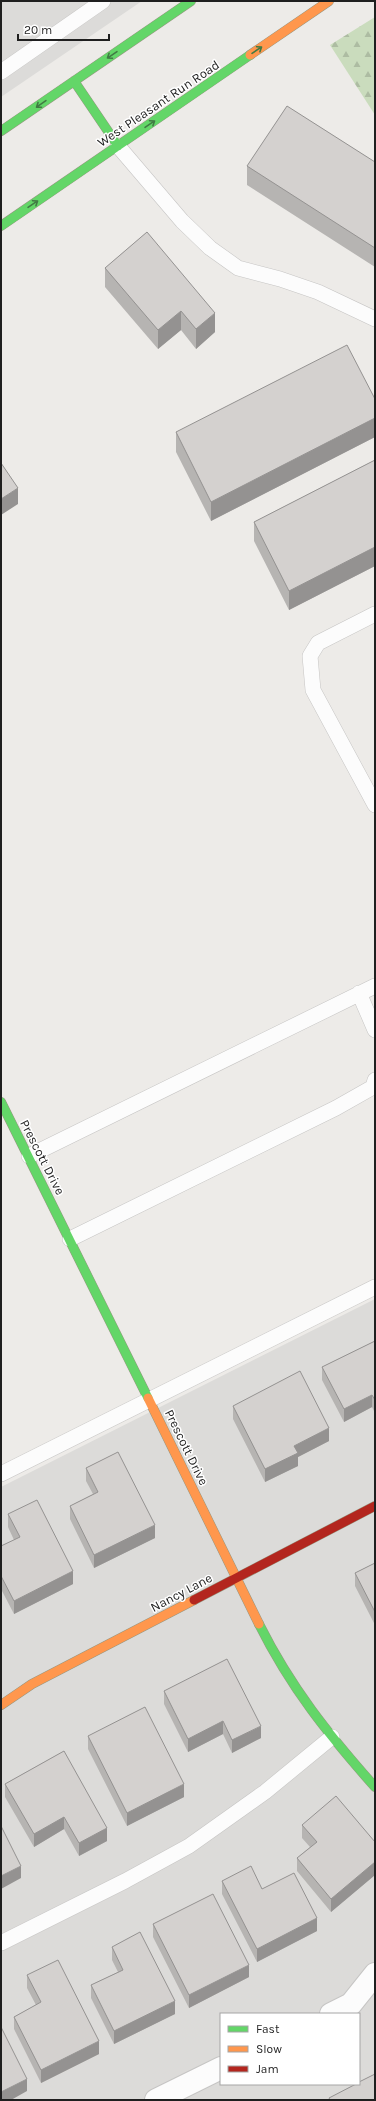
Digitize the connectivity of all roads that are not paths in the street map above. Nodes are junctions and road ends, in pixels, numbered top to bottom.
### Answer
1 (103, 1) edge
2 (191, 1) edge
3 (329, 1) edge
4 (1, 72) edge
5 (74, 81) junction
6 (1, 131) edge
7 (118, 146) junction
8 (1, 226) edge
9 (375, 319) edge
10 (375, 614) edge
11 (375, 805) edge
12 (375, 986) edge
13 (359, 993) junction
14 (375, 1030) edge
15 (375, 1080) edge
16 (1, 1102) edge
17 (29, 1156) junction
18 (70, 1239) junction
19 (375, 1287) edge
20 (149, 1400) junction
21 (1, 1474) edge
22 (375, 1506) edge
23 (237, 1577) junction
24 (1, 1705) edge
25 (332, 1737) junction
26 (375, 1787) edge
27 (1, 1944) edge
28 (375, 1974) edge
29 (333, 2013) edge
30 (220, 2068) edge
31 (156, 2100) edge

1 - 4 lane
2 -> 5 street
7 -> 3 street, West Pleasant Run Road
5 -> 6 street
5 - 7 street
8 -> 7 street, West Pleasant Run Road
7 - 9 lane
10 - 11 lane
12 - 13 lane
13 - 14 lane
13 - 17 lane
15 - 18 lane
16 - 17 street, Prescott Drive
17 - 18 street, Prescott Drive
18 - 20 street, Prescott Drive
19 - 20 lane
20 - 21 lane
20 - 23 street, Prescott Drive
22 - 23 street, Nancy Lane
23 - 24 street, Nancy Lane
23 - 25 street, Prescott Drive
25 - 26 street, Prescott Drive
25 - 27 lane
28 - 29 street
30 - 31 street

